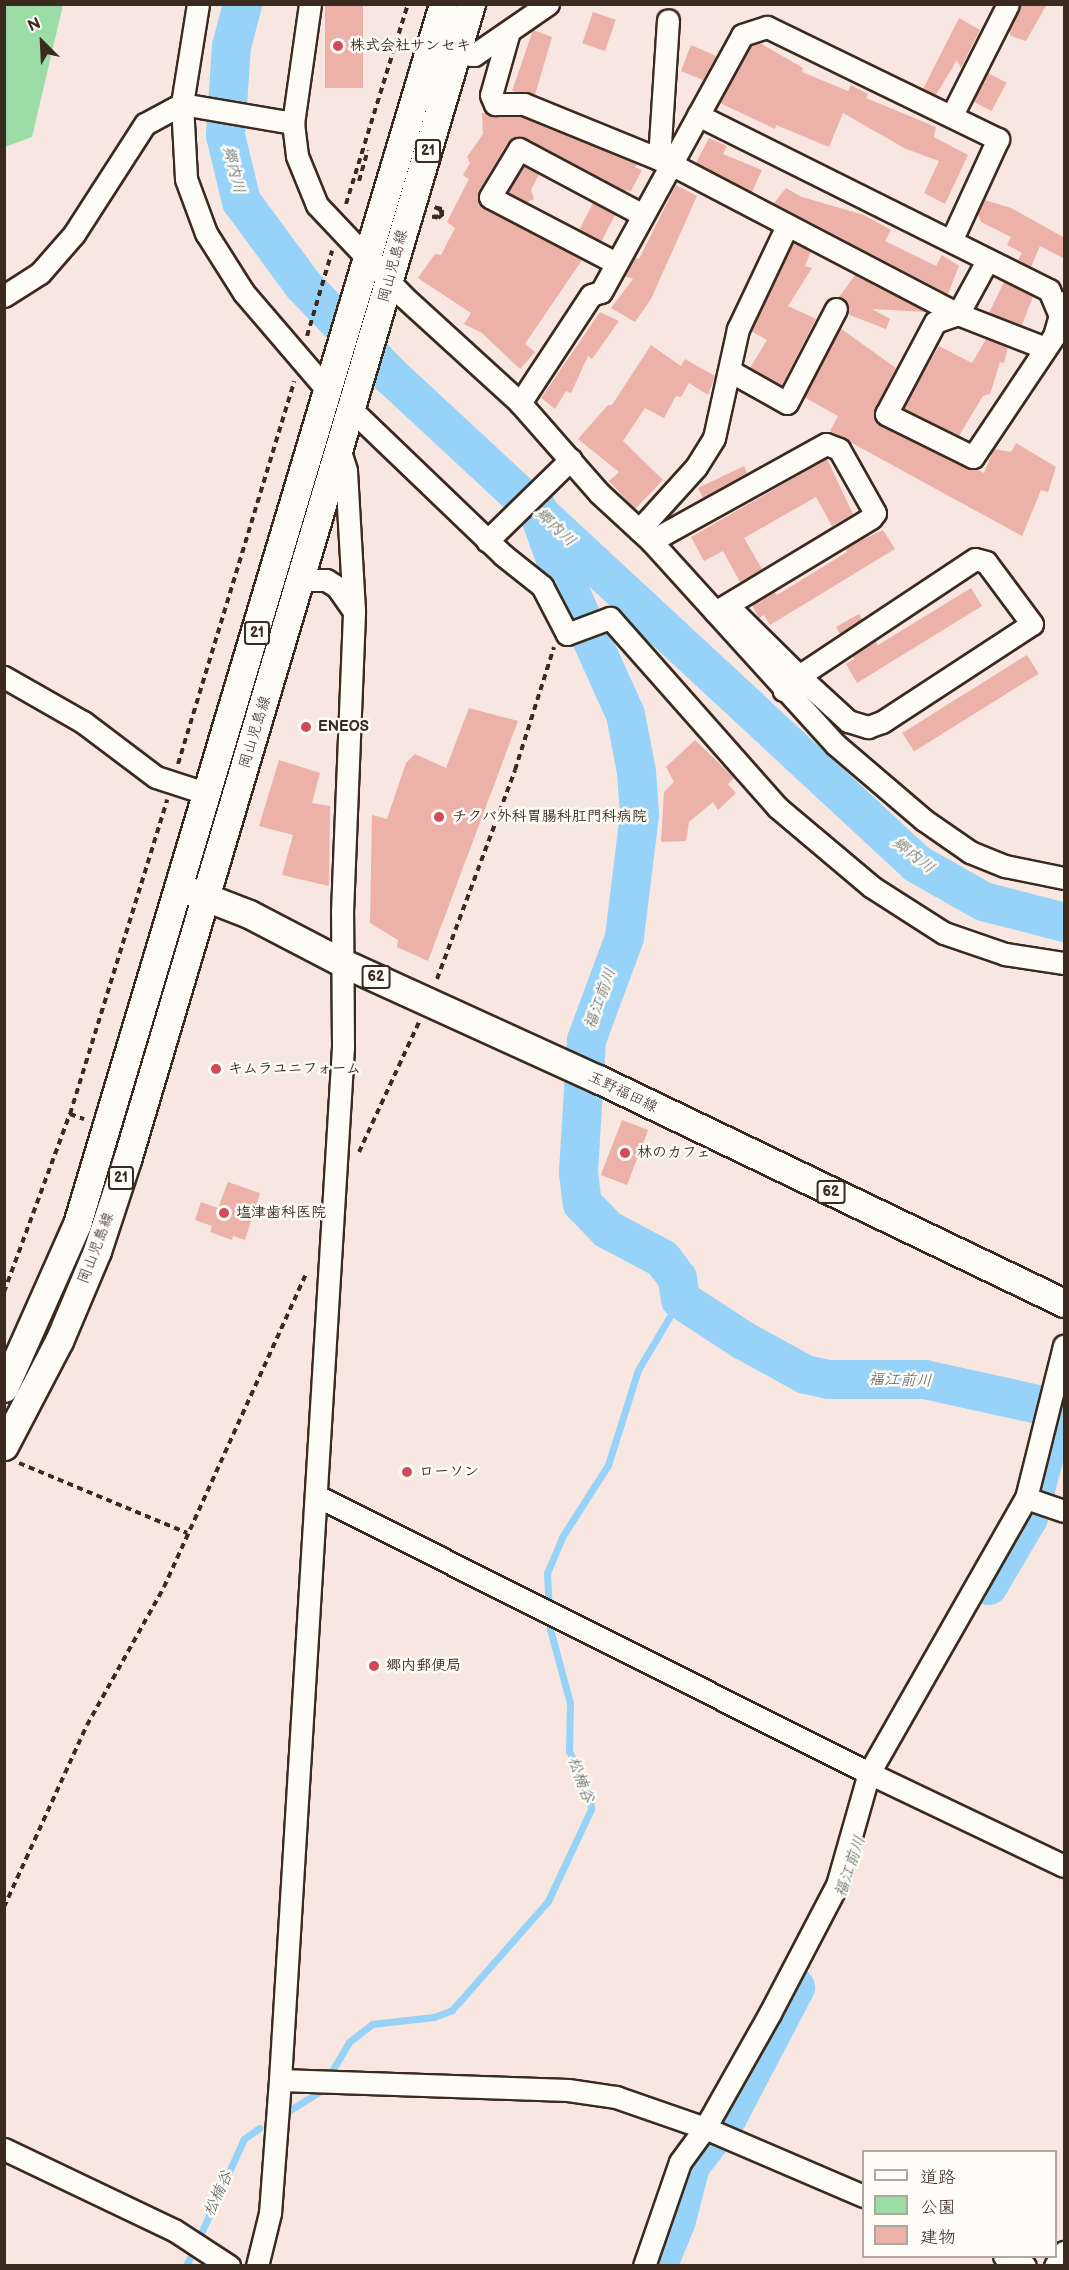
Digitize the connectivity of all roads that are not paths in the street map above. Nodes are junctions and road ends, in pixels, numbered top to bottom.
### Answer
1 (198, 4) edge
2 (310, 4) edge
3 (443, 4) edge
4 (471, 4) edge
5 (548, 4) edge
6 (1008, 4) edge
7 (669, 20) dead end
8 (508, 35) junction
9 (456, 54) junction
10 (184, 106) junction
11 (698, 115) junction
12 (952, 115) junction
13 (293, 123) junction
14 (665, 162) junction
15 (643, 215) junction
16 (787, 226) junction
17 (952, 239) junction
18 (987, 261) junction
19 (616, 263) junction
20 (365, 266) junction
21 (386, 289) junction
22 (4, 296) edge
23 (836, 309) dead end
24 (958, 314) junction
25 (1063, 314) edge
26 (1045, 348) junction
27 (730, 371) junction
28 (331, 385) junction
29 (520, 403) junction
30 (354, 406) junction
31 (340, 452) junction
32 (567, 463) junction
33 (651, 536) junction
34 (490, 538) junction
35 (302, 580) junction
36 (721, 609) junction
37 (354, 610) junction
38 (4, 677) edge
39 (791, 683) junction
40 (232, 717) junction
41 (256, 729) junction
42 (208, 794) junction
43 (1065, 878) edge
44 (180, 887) junction
45 (207, 897) junction
46 (344, 963) junction
47 (1065, 963) edge
48 (1065, 1303) edge
49 (1065, 1346) edge
50 (4, 1388) edge
51 (7, 1453) edge
52 (317, 1496) junction
53 (1026, 1498) junction
54 (1065, 1511) edge
55 (869, 1773) junction
56 (1065, 1866) edge
57 (280, 2080) junction
58 (705, 2128) junction
59 (4, 2149) edge
60 (862, 2195) edge
61 (1065, 2252) edge
62 (1009, 2258) edge
63 (229, 2265) edge
64 (257, 2265) edge
65 (644, 2265) edge
66 (1025, 2265) edge
67 (1055, 2265) edge

1 - 10 street
2 - 13 street
3 - 20 main road, 岡山児島線 / 21
4 - 9 main road, 岡山児島線 / 21
5 - 8 street
6 - 12 street
7 - 14 street
8 - 9 street
8 - 14 street
9 - 21 main road, 岡山児島線 / 21
10 - 13 street
10 - 22 street
10 - 28 street
11 - 12 street
11 - 14 street
11 - 17 street
12 - 17 street
13 - 20 street
14 - 15 street
14 - 16 street
15 - 19 street
15 - 19 street
16 - 24 street
16 - 27 street
17 - 18 street
18 - 24 street
18 - 25 street
19 - 29 street
20 - 21 street
20 - 28 main road, 岡山児島線 / 21
21 - 29 street
21 - 30 main road, 岡山児島線 / 21
23 - 27 street
24 - 26 street
24 - 26 street
25 - 26 street
27 - 33 street
28 - 40 main road, 岡山児島線 / 21
29 - 32 street
30 - 31 main road, 岡山児島線 / 21
30 - 34 street
31 - 35 main road, 岡山児島線 / 21
31 - 37 street
32 - 33 street
32 - 34 street
33 - 36 street
33 - 36 street
34 - 47 street
35 - 37 street
35 - 41 main road, 岡山児島線 / 21
36 - 39 street
37 - 46 street
38 - 42 street
39 - 39 street
39 - 43 street
40 - 41 main road
40 - 42 main road, 岡山児島線 / 21
41 - 45 main road, 岡山児島線 / 21
42 - 44 main road, 岡山児島線 / 21
44 - 45 main road, 玉野福田線 / 62
44 - 50 main road, 岡山児島線 / 21
45 - 46 main road, 玉野福田線 / 62
45 - 51 main road, 岡山児島線 / 21
46 - 48 main road, 玉野福田線 / 62
46 - 52 street
49 - 53 street
52 - 55 street
52 - 57 street
53 - 54 street
53 - 55 street
55 - 56 street
55 - 58 street
57 - 58 street
57 - 64 street
58 - 60 street
58 - 65 street
59 - 63 street
61 - 67 street
62 - 66 street

